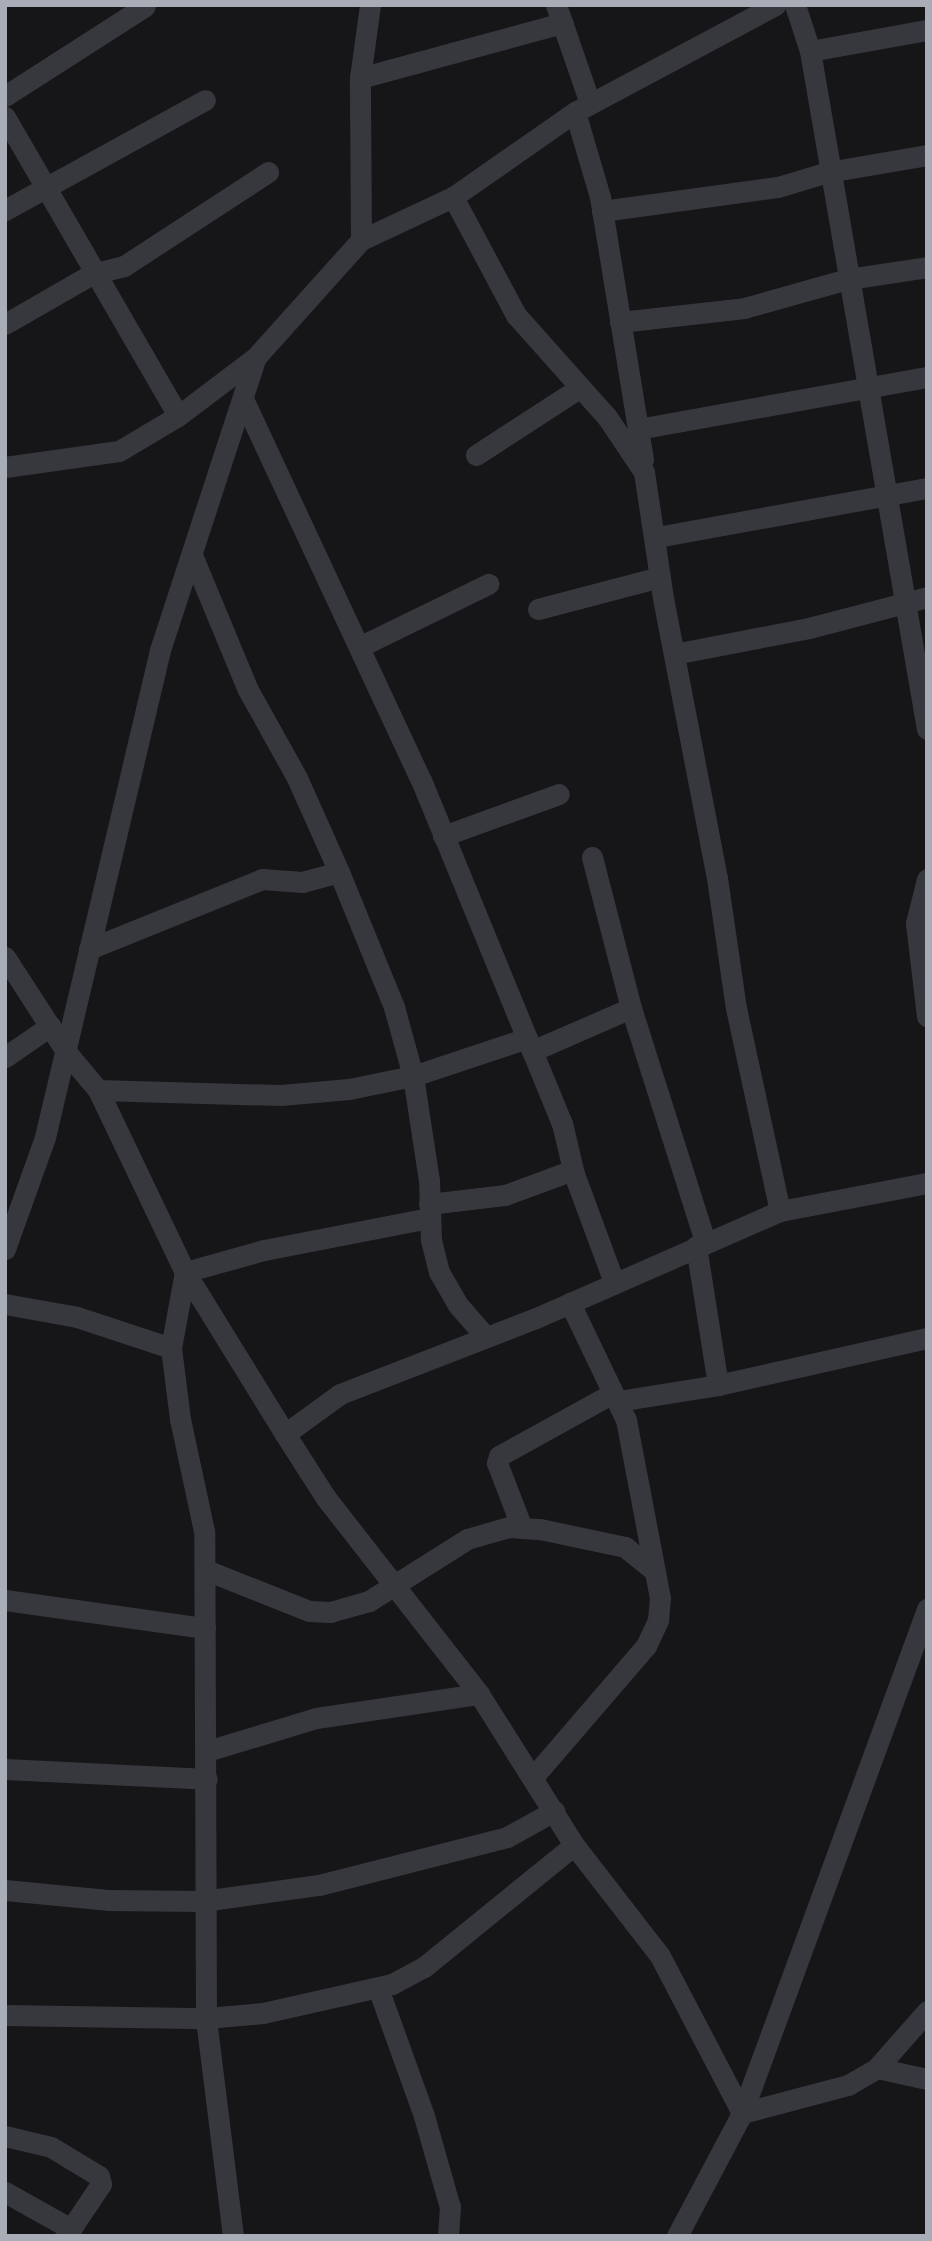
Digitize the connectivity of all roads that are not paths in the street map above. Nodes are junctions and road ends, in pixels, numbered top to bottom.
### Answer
1 (370, 5) edge
2 (775, 5) edge
3 (795, 5) edge
4 (145, 6) edge
5 (560, 14) edge
6 (927, 30) edge
7 (810, 51) junction
8 (360, 78) junction
9 (5, 96) edge
10 (205, 100) dead end
11 (582, 107) junction
12 (5, 117) edge
13 (927, 156) edge
14 (268, 172) dead end
15 (828, 172) junction
16 (46, 190) junction
17 (453, 197) junction
18 (5, 210) edge
19 (602, 211) junction
20 (361, 240) junction
21 (927, 267) edge
22 (92, 274) junction
23 (848, 279) junction
24 (620, 322) junction
25 (5, 324) edge
26 (256, 357) junction
27 (927, 377) edge
28 (867, 386) junction
29 (579, 388) junction
30 (244, 401) junction
31 (178, 416) junction
32 (638, 429) junction
33 (476, 455) dead end
34 (5, 467) edge
35 (645, 472) junction
36 (927, 488) edge
37 (887, 494) junction
38 (657, 537) junction
39 (192, 555) junction
40 (660, 577) junction
41 (488, 584) dead end
42 (927, 597) edge
43 (905, 600) junction
44 (538, 609) dead end
45 (359, 647) junction
46 (674, 654) junction
47 (927, 729) edge
48 (559, 794) dead end
49 (443, 836) junction
50 (592, 857) dead end
51 (339, 872) junction
52 (927, 879) edge
53 (89, 949) junction
54 (5, 957) edge
55 (631, 1008) junction
56 (927, 1016) edge
57 (50, 1026) junction
58 (530, 1044) junction
59 (66, 1053) junction
60 (5, 1057) edge
61 (413, 1076) junction
62 (98, 1090) junction
63 (573, 1170) junction
64 (927, 1183) edge
65 (429, 1211) junction
66 (780, 1211) junction
67 (700, 1244) junction
68 (5, 1249) edge
69 (185, 1272) junction
70 (614, 1282) junction
71 (5, 1303) edge
72 (570, 1303) junction
73 (927, 1331) edge
74 (485, 1336) junction
75 (927, 1338) edge
76 (171, 1348) junction
77 (718, 1385) junction
78 (616, 1397) junction
79 (285, 1434) junction
80 (522, 1528) junction
81 (206, 1570) junction
82 (653, 1570) junction
83 (393, 1586) junction
84 (5, 1600) edge
85 (927, 1609) edge
86 (205, 1628) junction
87 (922, 1640) edge
88 (479, 1694) junction
89 (207, 1751) junction
90 (5, 1769) edge
91 (534, 1776) junction
92 (207, 1779) junction
93 (554, 1811) junction
94 (574, 1845) junction
95 (5, 1890) edge
96 (202, 1901) junction
97 (378, 1988) junction
98 (927, 2011) edge
99 (5, 2015) edge
100 (206, 2018) junction
101 (877, 2068) junction
102 (927, 2079) edge
103 (742, 2113) junction
104 (5, 2136) edge
105 (5, 2192) edge
106 (69, 2232) edge
107 (233, 2236) edge
108 (448, 2236) edge
109 (677, 2236) edge

1 - 8 street
2 - 11 street
3 - 7 street
4 - 9 street
5 - 8 street
5 - 11 street
6 - 7 street
7 - 15 street
8 - 20 street
10 - 16 street
11 - 17 street
11 - 19 street
12 - 16 street
13 - 15 street
14 - 22 street
15 - 19 street
15 - 23 street
16 - 18 street
16 - 22 street
17 - 20 street
17 - 29 street
19 - 24 street
20 - 26 street
21 - 23 street
22 - 25 street
22 - 31 street
23 - 24 street
23 - 28 street
24 - 32 street
26 - 30 street
26 - 31 street
27 - 28 street
28 - 32 street
28 - 37 street
29 - 33 street
29 - 35 street
30 - 39 street
30 - 45 street
31 - 34 street
32 - 35 street
35 - 38 street
36 - 37 street
37 - 38 street
37 - 43 street
38 - 40 street
39 - 51 street
39 - 53 street
40 - 44 street
40 - 46 street
41 - 45 street
42 - 43 street
43 - 46 street
43 - 47 street
45 - 49 street
46 - 66 street
48 - 49 street
49 - 58 street
50 - 55 street
51 - 53 street
51 - 61 street
52 - 56 street
53 - 59 street
54 - 57 street
55 - 58 street
55 - 67 street
57 - 59 street
57 - 60 street
58 - 61 street
58 - 63 street
59 - 62 street
59 - 68 street
61 - 62 street
61 - 65 street
62 - 69 street
63 - 65 street
63 - 70 street
64 - 66 street
65 - 69 street
65 - 74 street
66 - 67 street
67 - 70 street
67 - 77 street
69 - 76 street
69 - 79 street
70 - 72 street
71 - 76 street
72 - 74 street
72 - 78 street
73 - 75 street
74 - 79 street
75 - 77 street
76 - 81 street
77 - 78 street
78 - 80 street
78 - 82 street
79 - 83 street
80 - 82 street
80 - 83 street
81 - 83 street
81 - 86 street
82 - 91 street
83 - 88 street
84 - 86 street
85 - 87 street
86 - 89 street
87 - 103 street
88 - 89 street
88 - 91 street
89 - 92 street
90 - 92 street
91 - 93 street
92 - 96 street
93 - 94 street
93 - 96 street
94 - 97 street
94 - 103 street
95 - 96 street
96 - 100 street
97 - 100 street
97 - 108 street
98 - 101 street
99 - 100 street
100 - 107 street
101 - 102 street
101 - 103 street
103 - 109 street
104 - 106 street
105 - 106 street

